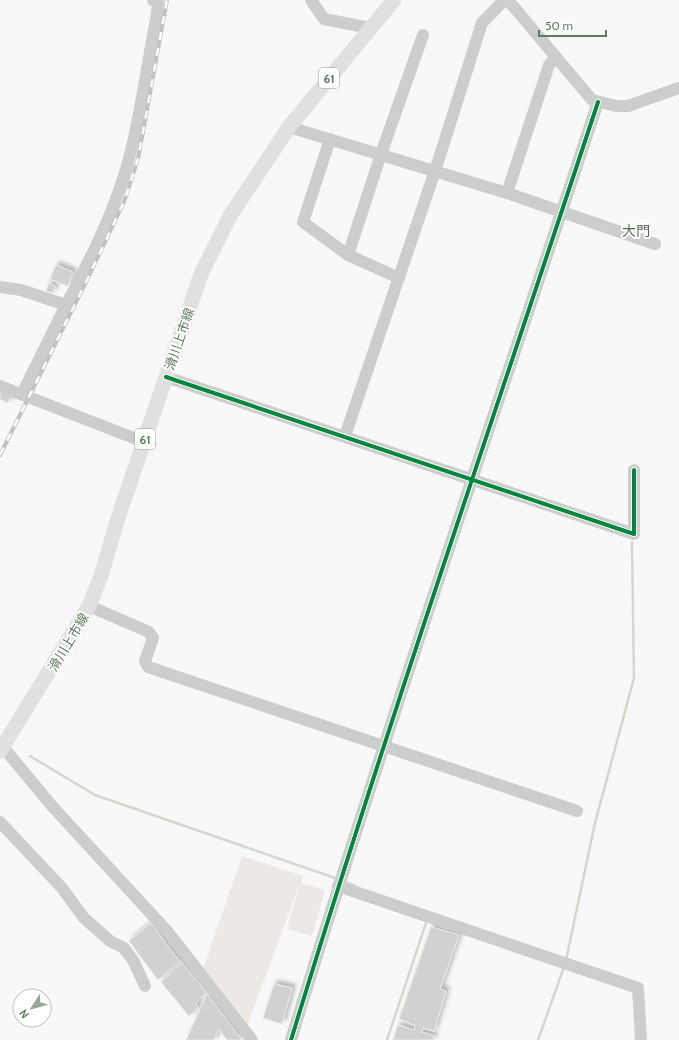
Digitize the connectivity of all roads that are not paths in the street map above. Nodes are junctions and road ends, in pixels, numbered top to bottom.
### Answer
1 (153, 0) edge
2 (311, 0) edge
3 (394, 0) edge
4 (504, 0) edge
5 (508, 0) edge
6 (370, 28) junction
7 (423, 35) dead end
8 (556, 57) junction
9 (679, 88) edge
10 (598, 102) junction
11 (289, 127) junction
12 (330, 139) junction
13 (381, 154) junction
14 (435, 171) junction
15 (507, 193) junction
16 (561, 212) junction
17 (655, 244) dead end
18 (348, 255) junction
19 (399, 278) junction
20 (0, 287) edge
21 (66, 305) junction
22 (166, 377) junction
23 (0, 386) edge
24 (22, 394) junction
25 (345, 436) junction
26 (144, 442) junction
27 (634, 470) dead end
28 (472, 479) junction
29 (89, 606) junction
30 (383, 746) junction
31 (1, 749) edge
32 (577, 812) dead end
33 (0, 822) edge
34 (338, 886) junction
35 (145, 986) dead end
36 (252, 1040) edge
37 (291, 1040) edge
38 (641, 1040) edge

1 - 21 street
2 - 6 street
3 - 6 main road, 滑川上市線 / 61
4 - 14 street
5 - 8 street
6 - 11 main road, 滑川上市線 / 61
7 - 13 street
8 - 10 street
8 - 15 street
9 - 10 street
10 - 16 street
11 - 12 street
11 - 22 main road, 滑川上市線 / 61
12 - 13 street
12 - 18 street
13 - 14 street
13 - 18 street
14 - 15 street
14 - 19 street
15 - 16 street
16 - 17 street
16 - 28 street
18 - 19 street
19 - 25 street
20 - 21 street
21 - 24 street
22 - 25 street
22 - 26 main road, 滑川上市線 / 61
23 - 24 street
24 - 26 street
25 - 28 street
26 - 29 main road, 滑川上市線 / 61
27 - 28 street
28 - 30 street
29 - 30 street
29 - 31 main road, 滑川上市線 / 61
30 - 32 street
30 - 34 street
31 - 36 street
33 - 35 street
34 - 37 street
34 - 38 street

